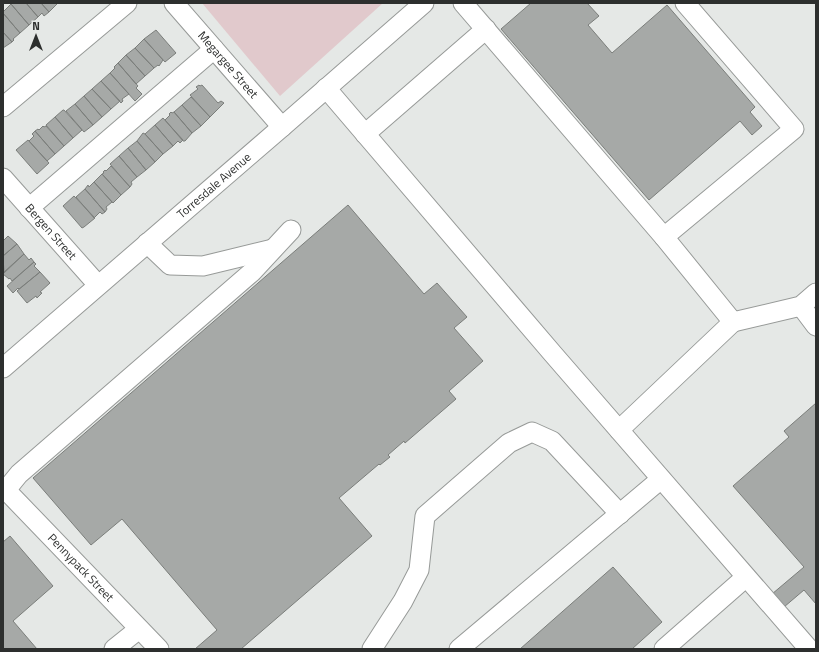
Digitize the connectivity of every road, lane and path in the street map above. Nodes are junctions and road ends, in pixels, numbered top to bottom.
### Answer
1 (127, 3) edge
2 (174, 3) edge
3 (424, 3) edge
4 (463, 3) edge
5 (685, 3) edge
6 (486, 29) junction
7 (214, 49) junction
8 (326, 88) junction
9 (3, 107) edge
10 (282, 127) junction
11 (365, 134) junction
12 (3, 178) edge
13 (30, 208) junction
14 (291, 230) dead end
15 (664, 237) junction
16 (147, 243) junction
17 (273, 249) junction
18 (98, 285) junction
19 (816, 293) edge
20 (801, 306) junction
21 (732, 322) junction
22 (816, 326) edge
23 (6, 359) edge
24 (619, 430) junction
25 (661, 479) junction
26 (4, 489) edge
27 (620, 514) junction
28 (746, 577) junction
29 (139, 629) junction
30 (114, 649) edge
31 (159, 649) edge
32 (372, 649) edge
33 (459, 649) edge
34 (664, 649) edge
35 (809, 649) edge

1 - 9 street
2 - 7 street, Megargee Street
3 - 8 street, Torresdale Avenue
4 - 6 street
5 - 15 street
6 - 11 street
6 - 15 street
7 - 10 street, Megargee Street
7 - 13 street
8 - 10 street, Torresdale Avenue
8 - 11 street
10 - 16 street, Torresdale Avenue
11 - 24 street
12 - 13 street, Bergen Street
13 - 18 street, Bergen Street
14 - 17 street
15 - 21 street
16 - 17 street
16 - 18 street, Torresdale Avenue
17 - 26 street
18 - 23 street, Torresdale Avenue
19 - 20 street
20 - 21 street
20 - 22 street
21 - 24 street
24 - 25 street
25 - 27 street
25 - 28 street
26 - 29 street, Pennypack Street
27 - 32 street
27 - 33 street
28 - 34 street
28 - 35 street
29 - 30 street
29 - 31 street, Pennypack Street

